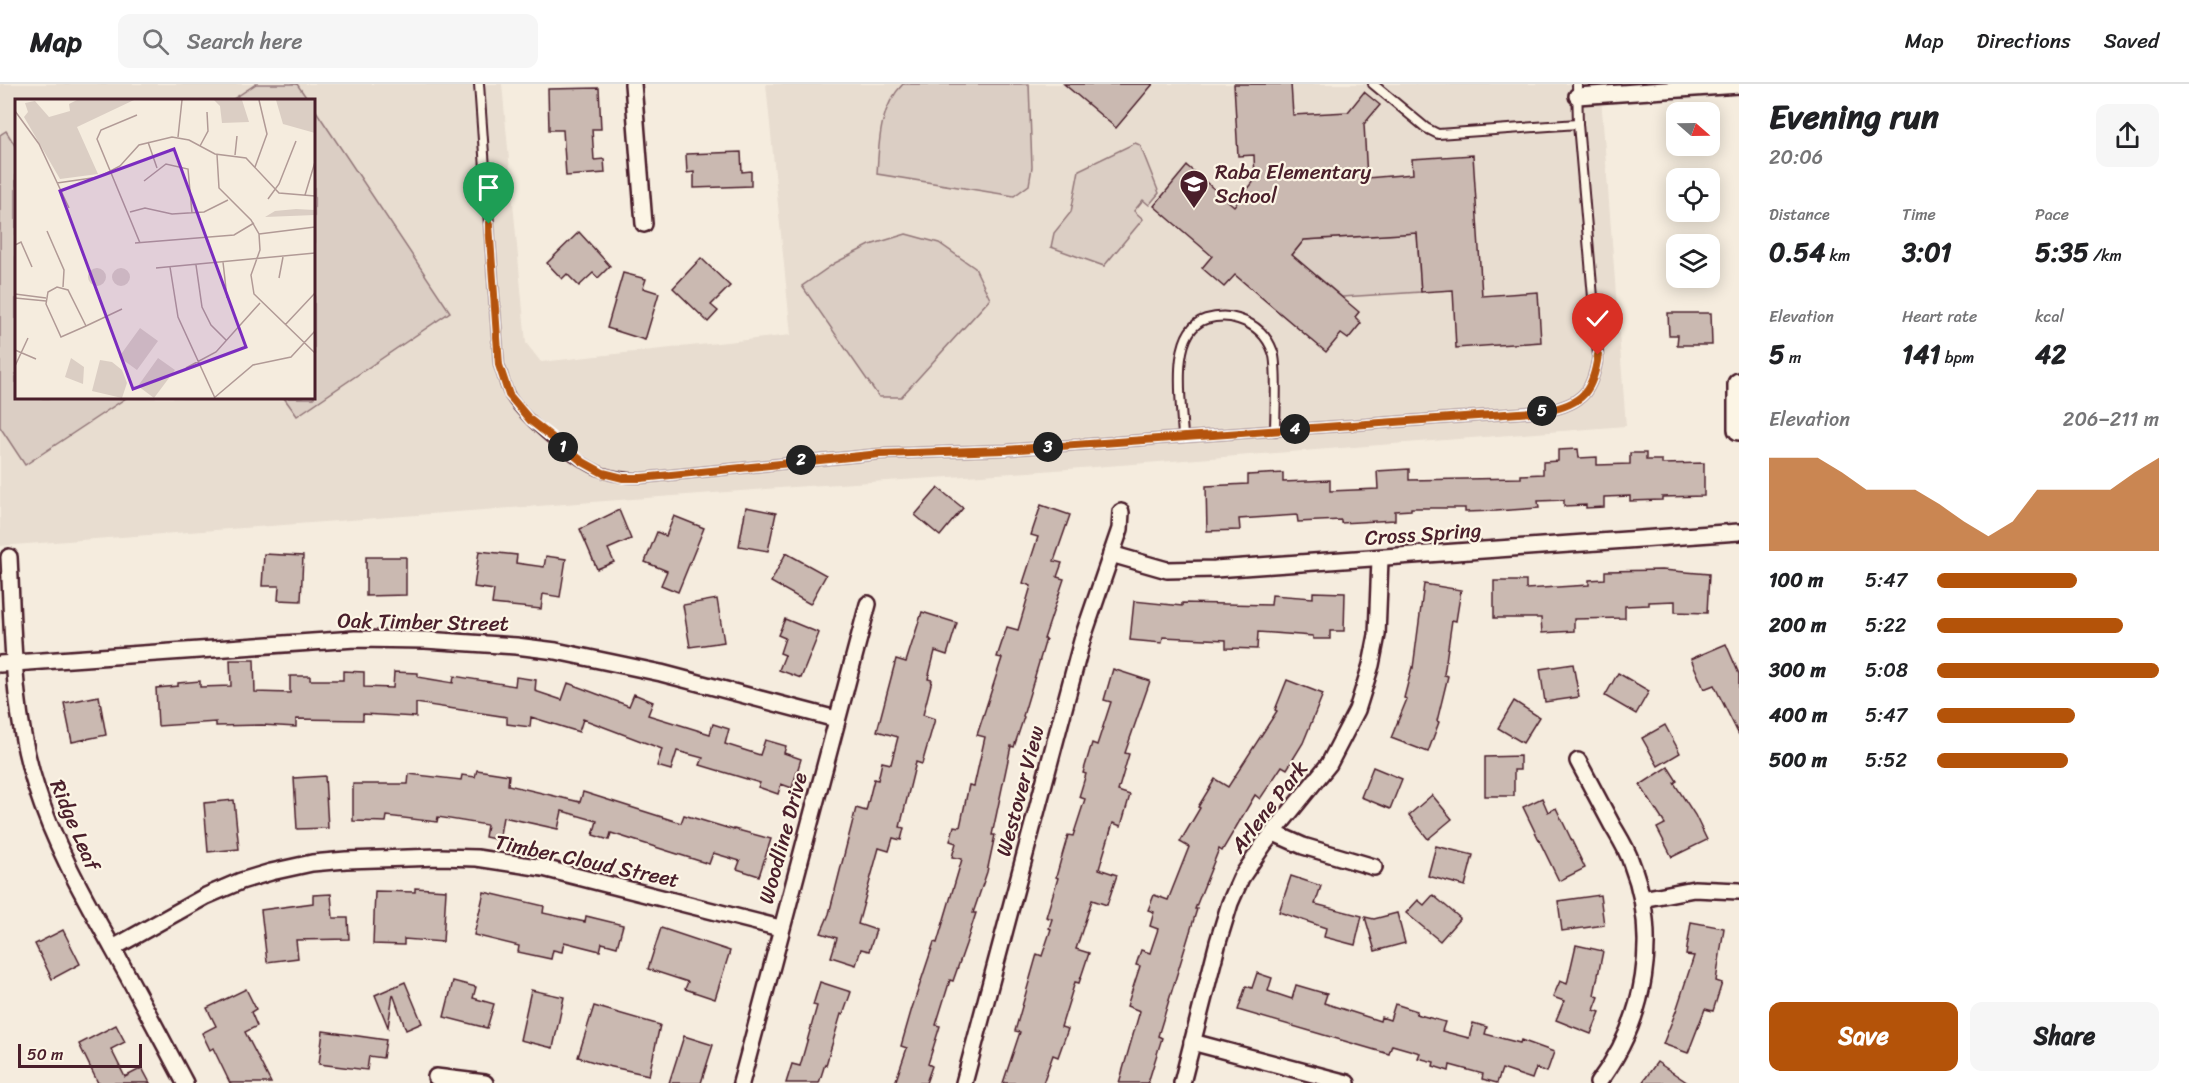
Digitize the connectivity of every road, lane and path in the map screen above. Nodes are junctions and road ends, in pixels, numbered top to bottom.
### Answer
1 (479, 84) edge
2 (633, 84) edge
3 (1373, 84) edge
4 (1739, 85) edge
5 (1648, 88) edge
6 (1577, 90) edge
7 (1578, 124) junction
8 (644, 224) dead end
9 (1739, 384) edge
10 (1739, 429) edge
11 (1275, 431) junction
12 (1183, 437) junction
13 (1121, 512) dead end
14 (1739, 532) edge
15 (1112, 555) junction
16 (9, 557) dead end
17 (1380, 559) junction
18 (868, 604) dead end
19 (8, 664) edge
20 (836, 719) junction
21 (1578, 760) dead end
22 (1274, 834) junction
23 (1374, 867) dead end
24 (1739, 891) edge
25 (1642, 899) junction
26 (780, 928) junction
27 (112, 948) junction
28 (1192, 1042) junction
29 (436, 1077) dead end
30 (186, 1083) edge
31 (485, 1083) edge
32 (741, 1083) edge
33 (964, 1083) edge
34 (1182, 1083) edge
35 (1347, 1083) edge
36 (1598, 1083) edge

1 - 12 lane
2 - 8 street
3 - 7 lane
4 - 5 street
5 - 6 street
6 - 7 lane
7 - 11 lane
9 - 10 street
11 - 12 lane
11 - 12 lane
13 - 15 street, Westover View
14 - 17 street, Cross Spring
15 - 17 street, Cross Spring
15 - 33 street, Westover View
16 - 19 street, Ridge Leaf
17 - 22 street, Arlene Park
18 - 20 street, Woodline Drive
19 - 20 street, Oak Timber Street
19 - 27 street, Ridge Leaf
20 - 26 street, Woodline Drive
21 - 25 street
22 - 23 street
22 - 28 street, Arlene Park
24 - 25 street
25 - 36 street
26 - 27 street, Timber Cloud Street
26 - 32 street, Woodline Drive
27 - 30 street, Ridge Leaf
28 - 34 street, Arlene Park
28 - 35 street
29 - 31 street

